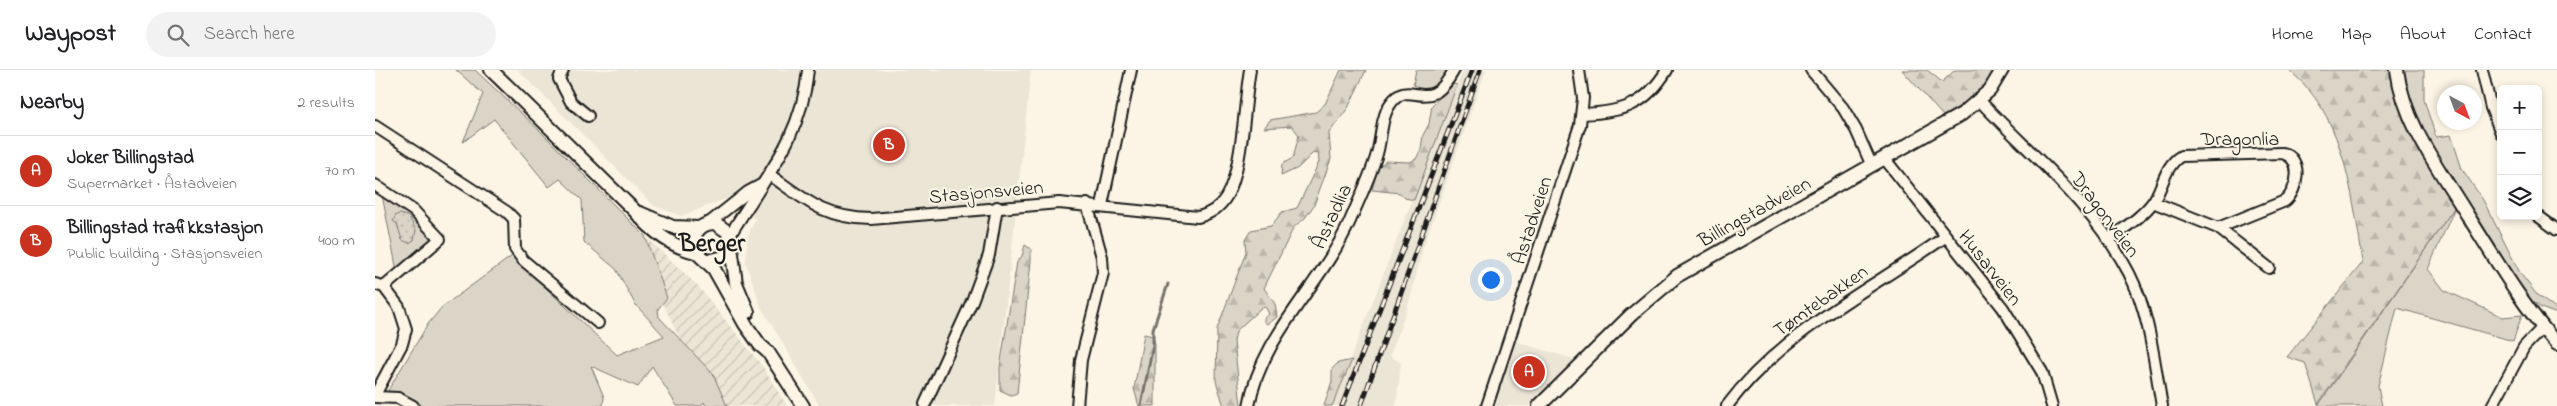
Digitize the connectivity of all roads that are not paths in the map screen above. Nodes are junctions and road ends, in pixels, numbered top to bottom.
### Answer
1 (491, 70) edge
2 (563, 70) edge
3 (808, 70) edge
4 (1131, 70) edge
5 (1250, 70) edge
6 (1454, 70) edge
7 (1579, 70) edge
8 (1667, 70) edge
9 (1811, 70) edge
10 (2002, 70) edge
11 (2397, 70) edge
12 (2482, 70) edge
13 (1979, 100) junction
14 (1582, 114) junction
15 (588, 116) dead end
16 (375, 126) edge
17 (2500, 130) edge
18 (1885, 159) junction
19 (1872, 166) junction
20 (769, 176) junction
21 (375, 185) edge
22 (761, 185) junction
23 (2153, 202) junction
24 (1087, 204) junction
25 (1101, 205) junction
26 (997, 208) junction
27 (634, 210) junction
28 (2542, 219) edge
29 (705, 226) junction
30 (2218, 228) junction
31 (2557, 230) edge
32 (1945, 237) junction
33 (2109, 239) junction
34 (730, 241) junction
35 (696, 252) junction
36 (708, 261) junction
37 (2269, 268) dead end
38 (380, 285) edge
39 (598, 323) dead end
40 (2551, 334) edge
41 (768, 352) junction
42 (375, 396) edge
43 (925, 404) dead end
44 (413, 406) edge
45 (803, 406) edge
46 (1077, 406) edge
47 (1249, 406) edge
48 (1487, 406) edge
49 (1539, 406) edge
50 (1727, 406) edge
51 (2052, 406) edge
52 (2163, 406) edge
53 (2492, 406) edge

1 - 27 main road
2 - 15 street
3 - 20 street
4 - 25 street
5 - 25 street, Stasjonsveien
6 - 47 street, Åstadlia
7 - 14 street, Åstadveien
8 - 14 street
9 - 19 street
10 - 13 main road, Billingstadveien
11 - 40 main road
12 - 17 street
13 - 18 main road, Billingstadveien
13 - 33 street, Dragonveien
14 - 48 street, Åstadveien
16 - 39 street
18 - 19 main road, Billingstadveien
18 - 32 street, Husarveien
19 - 49 main road, Billingstadveien
20 - 22 street
20 - 26 street, Stasjonsveien
21 - 38 street
22 - 29 street
22 - 34 street
23 - 30 street
23 - 30 street, Dragonlia
23 - 33 street, Dragonlia
24 - 25 street, Stasjonsveien
24 - 26 street, Stasjonsveien
24 - 46 street
26 - 43 street
27 - 29 main road
27 - 35 main road
28 - 31 street
29 - 34 main road
29 - 35 main road
30 - 37 street
32 - 50 street, Tømtebakken
32 - 51 street, Husarveien
33 - 52 street, Dragonveien
34 - 36 main road
34 - 41 main road
35 - 36 main road
36 - 41 main road
38 - 42 street
40 - 53 street
41 - 45 main road
42 - 44 street

